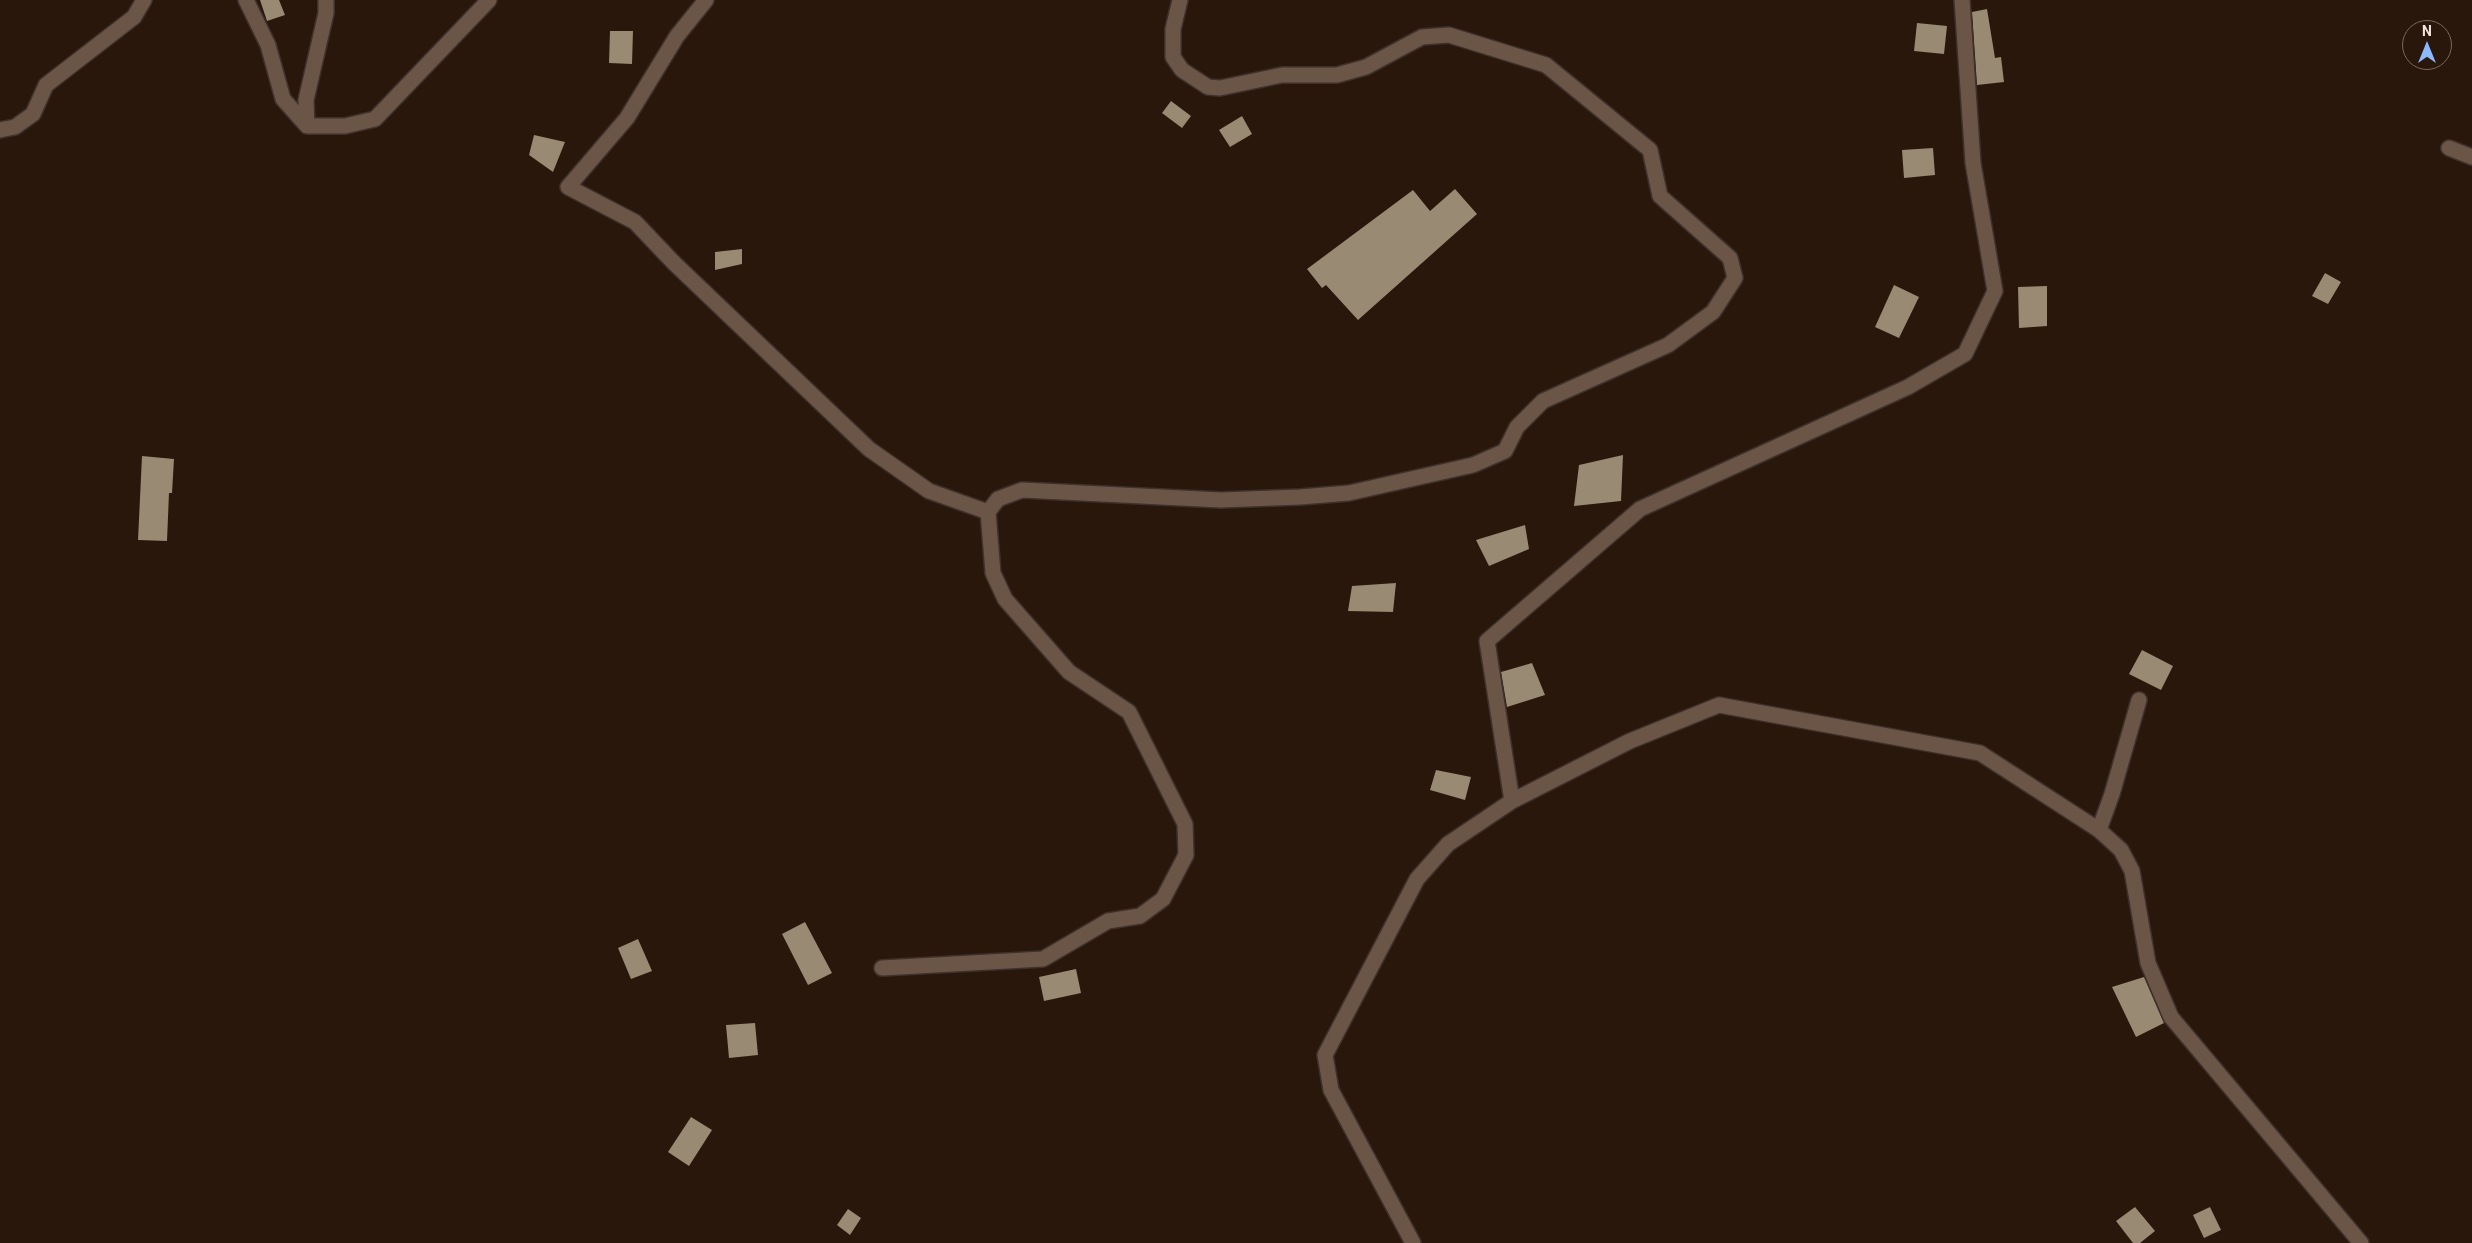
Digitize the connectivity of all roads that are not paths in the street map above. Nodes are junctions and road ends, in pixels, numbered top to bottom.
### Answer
1 (138, 0) edge
2 (144, 0) edge
3 (246, 0) edge
4 (326, 0) edge
5 (489, 0) edge
6 (706, 0) edge
7 (1180, 0) edge
8 (1962, 0) edge
9 (134, 17) junction
10 (307, 126) junction
11 (0, 130) edge
12 (2449, 148) dead end
13 (2472, 157) edge
14 (988, 512) junction
15 (2139, 700) dead end
16 (1512, 801) junction
17 (2099, 830) junction
18 (882, 968) dead end
19 (1413, 1243) edge
20 (2361, 1243) edge

1 - 9 street
2 - 9 street
3 - 10 street
4 - 10 street
5 - 10 street
6 - 14 street
7 - 14 street
8 - 16 street
9 - 11 street
12 - 13 street
14 - 18 street
15 - 17 street
16 - 17 street
16 - 19 street
17 - 20 street

